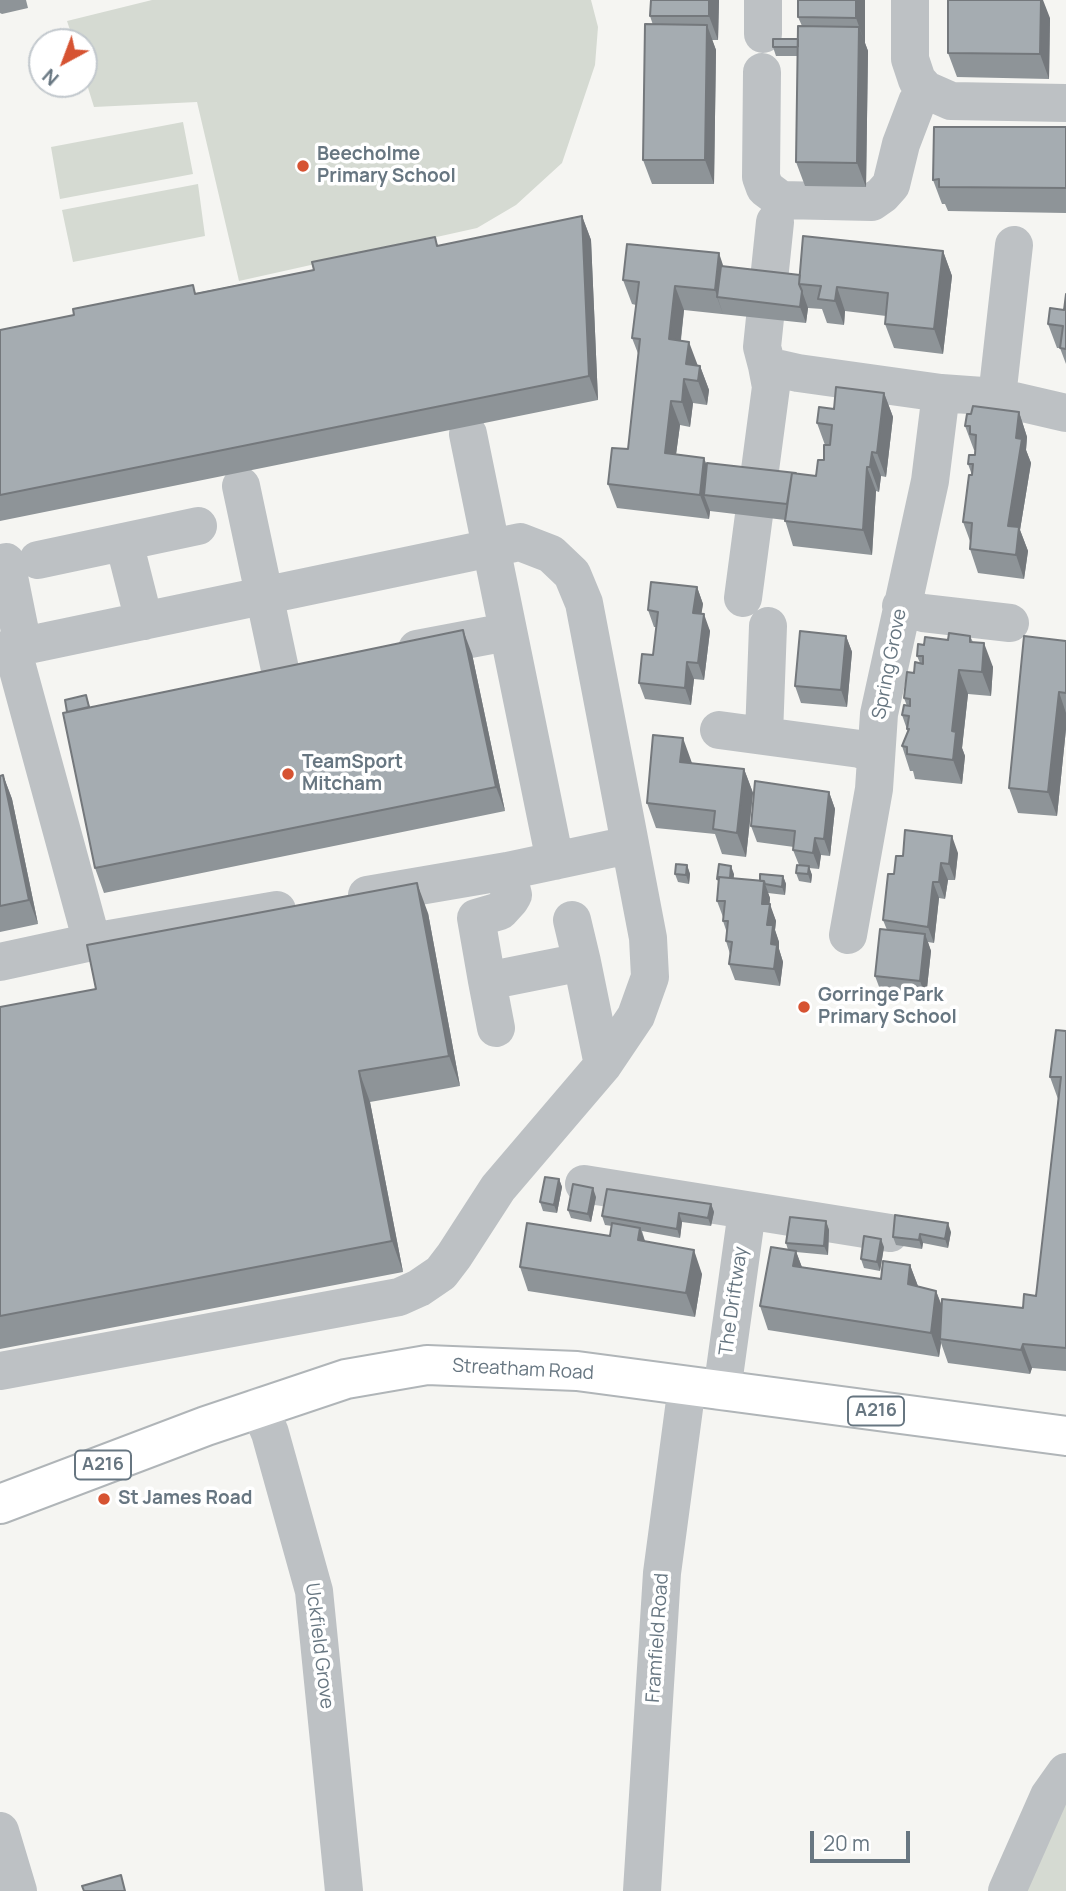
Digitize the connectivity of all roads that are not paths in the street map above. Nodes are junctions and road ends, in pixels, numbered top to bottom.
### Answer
1 (910, 0) edge
2 (762, 72) dead end
3 (926, 90) junction
4 (1066, 103) edge
5 (775, 222) dead end
6 (1014, 246) dead end
7 (767, 366) junction
8 (941, 393) junction
9 (997, 397) junction
10 (1066, 413) edge
11 (468, 434) dead end
12 (241, 486) dead end
13 (198, 526) dead end
14 (124, 542) junction
15 (491, 548) junction
16 (265, 596) junction
17 (743, 598) dead end
18 (901, 606) junction
19 (144, 621) junction
20 (1010, 623) dead end
21 (768, 626) dead end
22 (508, 632) junction
23 (12, 648) edge
24 (388, 654) edge
25 (321, 666) edge
26 (281, 674) junction
27 (243, 681) edge
28 (719, 730) dead end
29 (764, 735) junction
30 (875, 755) junction
31 (629, 845) junction
32 (555, 861) junction
33 (507, 871) junction
34 (572, 920) dead end
35 (848, 935) dead end
36 (92, 942) junction
37 (0, 962) edge
38 (582, 962) junction
39 (487, 981) junction
40 (496, 1028) dead end
41 (603, 1065) junction
42 (584, 1184) edge
43 (747, 1211) junction
44 (890, 1233) edge
45 (0, 1371) edge
46 (704, 1388) junction
47 (259, 1407) junction
48 (1066, 1436) edge
49 (0, 1504) edge
50 (1066, 1772) edge
51 (0, 1831) edge
52 (18, 1891) edge
53 (344, 1891) edge
54 (642, 1891) edge
55 (1007, 1891) edge

1 - 3 street
2 - 3 street
3 - 4 street
5 - 7 street
6 - 9 street
7 - 8 street
7 - 17 street
8 - 9 street
8 - 18 street, Spring Grove
9 - 10 street
11 - 15 street
12 - 16 street
13 - 14 street
14 - 19 street
14 - 23 street
15 - 16 street
15 - 22 street
15 - 31 street
16 - 19 street
16 - 26 street
18 - 20 street
18 - 30 street, Spring Grove
19 - 23 street
21 - 29 street
22 - 24 street
22 - 32 street
23 - 36 street
25 - 26 street
26 - 27 street
28 - 29 street
29 - 30 street
30 - 35 street, Spring Grove
31 - 32 street
31 - 41 street
32 - 33 street
33 - 36 street
33 - 39 street
34 - 38 street
36 - 37 street
38 - 39 street
38 - 41 street
39 - 40 street
41 - 45 street
42 - 43 street
43 - 44 street
43 - 46 street, The Driftway
46 - 47 main road, Streatham Road / A216
46 - 48 main road, Streatham Road / A216
46 - 54 street, Framfield Road
47 - 49 main road, Streatham Road / A216
47 - 53 street, Uckfield Grove
50 - 55 street
51 - 52 street

